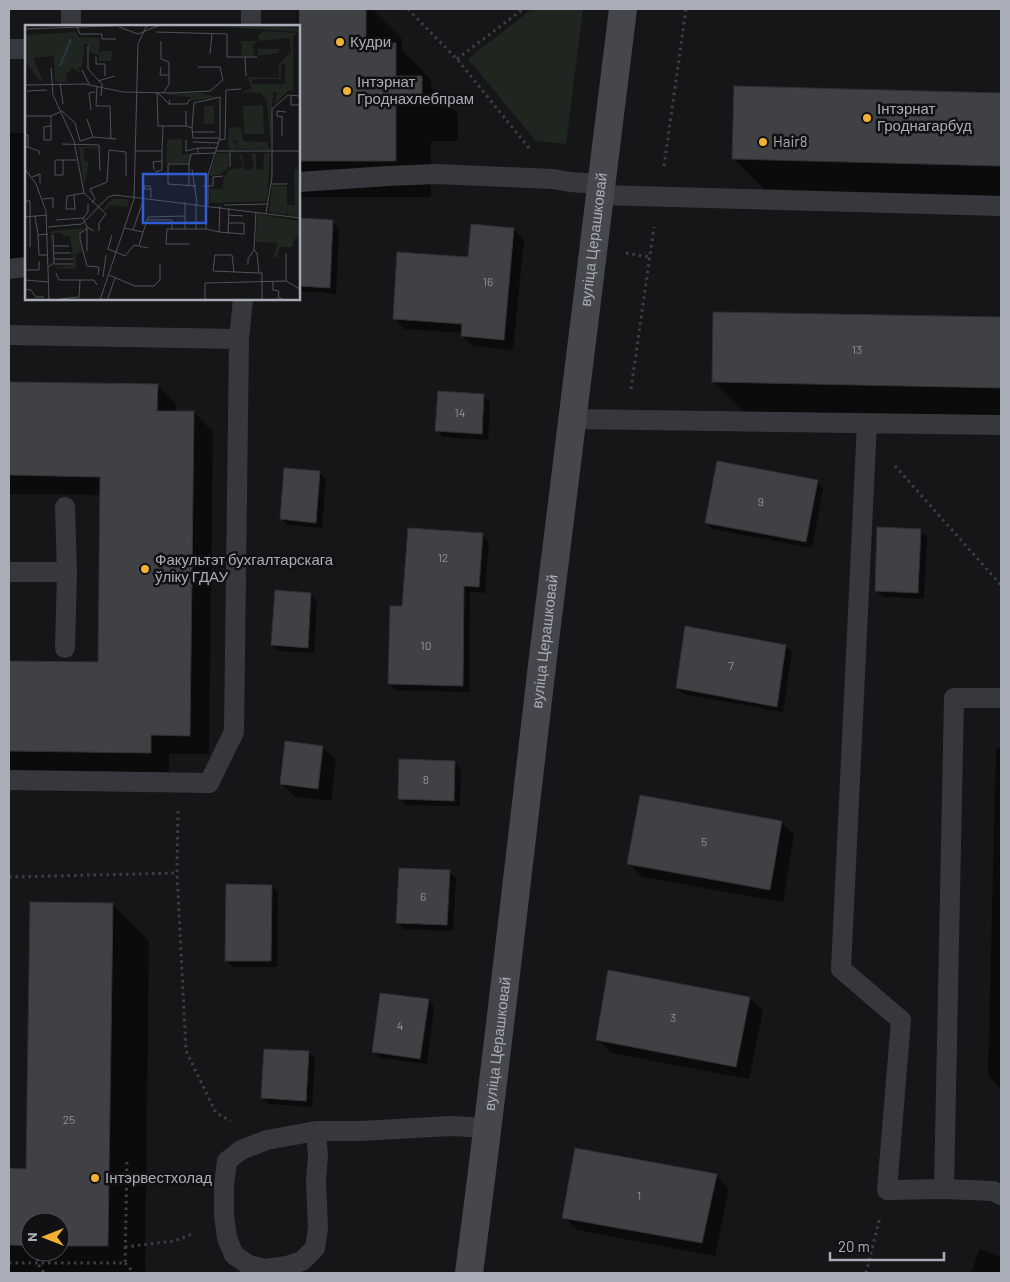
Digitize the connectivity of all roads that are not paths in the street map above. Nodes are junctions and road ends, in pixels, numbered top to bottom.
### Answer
1 (71, 9) edge
2 (251, 9) edge
3 (622, 9) edge
4 (71, 25) edge
5 (251, 25) edge
6 (9, 49) edge
7 (25, 49) edge
8 (300, 182) edge
9 (599, 190) junction
10 (1001, 206) edge
11 (25, 268) edge
12 (9, 269) edge
13 (243, 300) edge
14 (9, 335) edge
15 (239, 339) junction
16 (572, 419) junction
17 (1001, 425) edge
18 (867, 429) junction
19 (65, 507) dead end
20 (9, 572) edge
21 (67, 572) junction
22 (65, 648) dead end
23 (1001, 698) edge
24 (9, 780) edge
25 (488, 1128) junction
26 (316, 1131) junction
27 (944, 1189) junction
28 (1001, 1195) edge
29 (469, 1273) edge

1 - 4 lane
2 - 5 lane
3 - 9 street, вуліца Церашковай
6 - 7 lane
8 - 9 lane
9 - 10 lane
9 - 16 street, вуліца Церашковай
11 - 12 lane
13 - 15 lane
14 - 15 lane
15 - 24 lane
16 - 18 lane
16 - 25 street, вуліца Церашковай
17 - 18 lane
18 - 27 lane
19 - 21 lane
20 - 21 lane
21 - 22 lane
23 - 27 lane
25 - 26 lane
25 - 29 street, вуліца Церашковай
26 - 26 lane
27 - 28 lane

